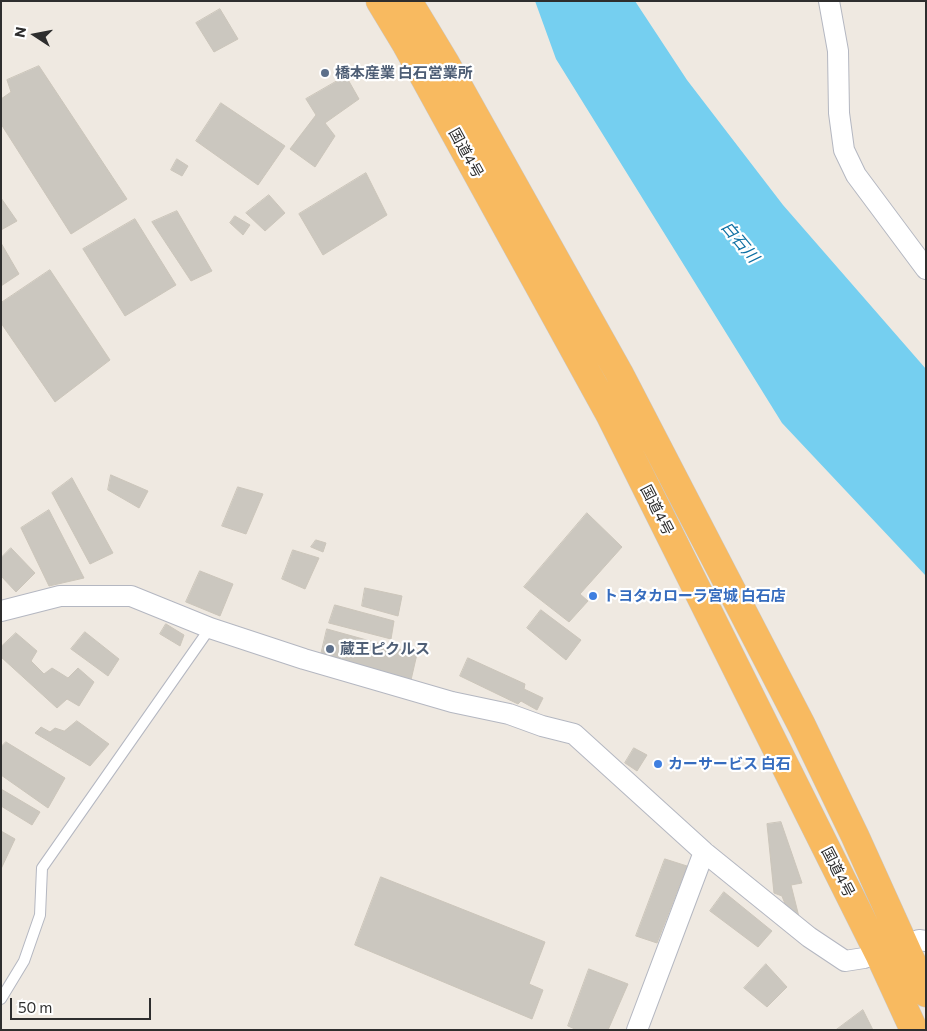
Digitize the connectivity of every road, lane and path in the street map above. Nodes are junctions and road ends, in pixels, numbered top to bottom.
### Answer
1 (380, 1) edge
2 (408, 1) edge
3 (829, 1) edge
4 (926, 269) edge
5 (1, 611) edge
6 (210, 628) junction
7 (704, 852) junction
8 (903, 946) edge
9 (926, 993) edge
10 (1, 999) edge
11 (636, 1030) edge
12 (914, 1030) edge

1 - 8 highway, 国道4号
2 - 8 highway, 国道4号
3 - 4 street
5 - 6 street
6 - 7 street
6 - 10 lane
7 - 8 street
7 - 11 street
8 - 9 highway, 国道4号
8 - 12 highway, 国道4号

